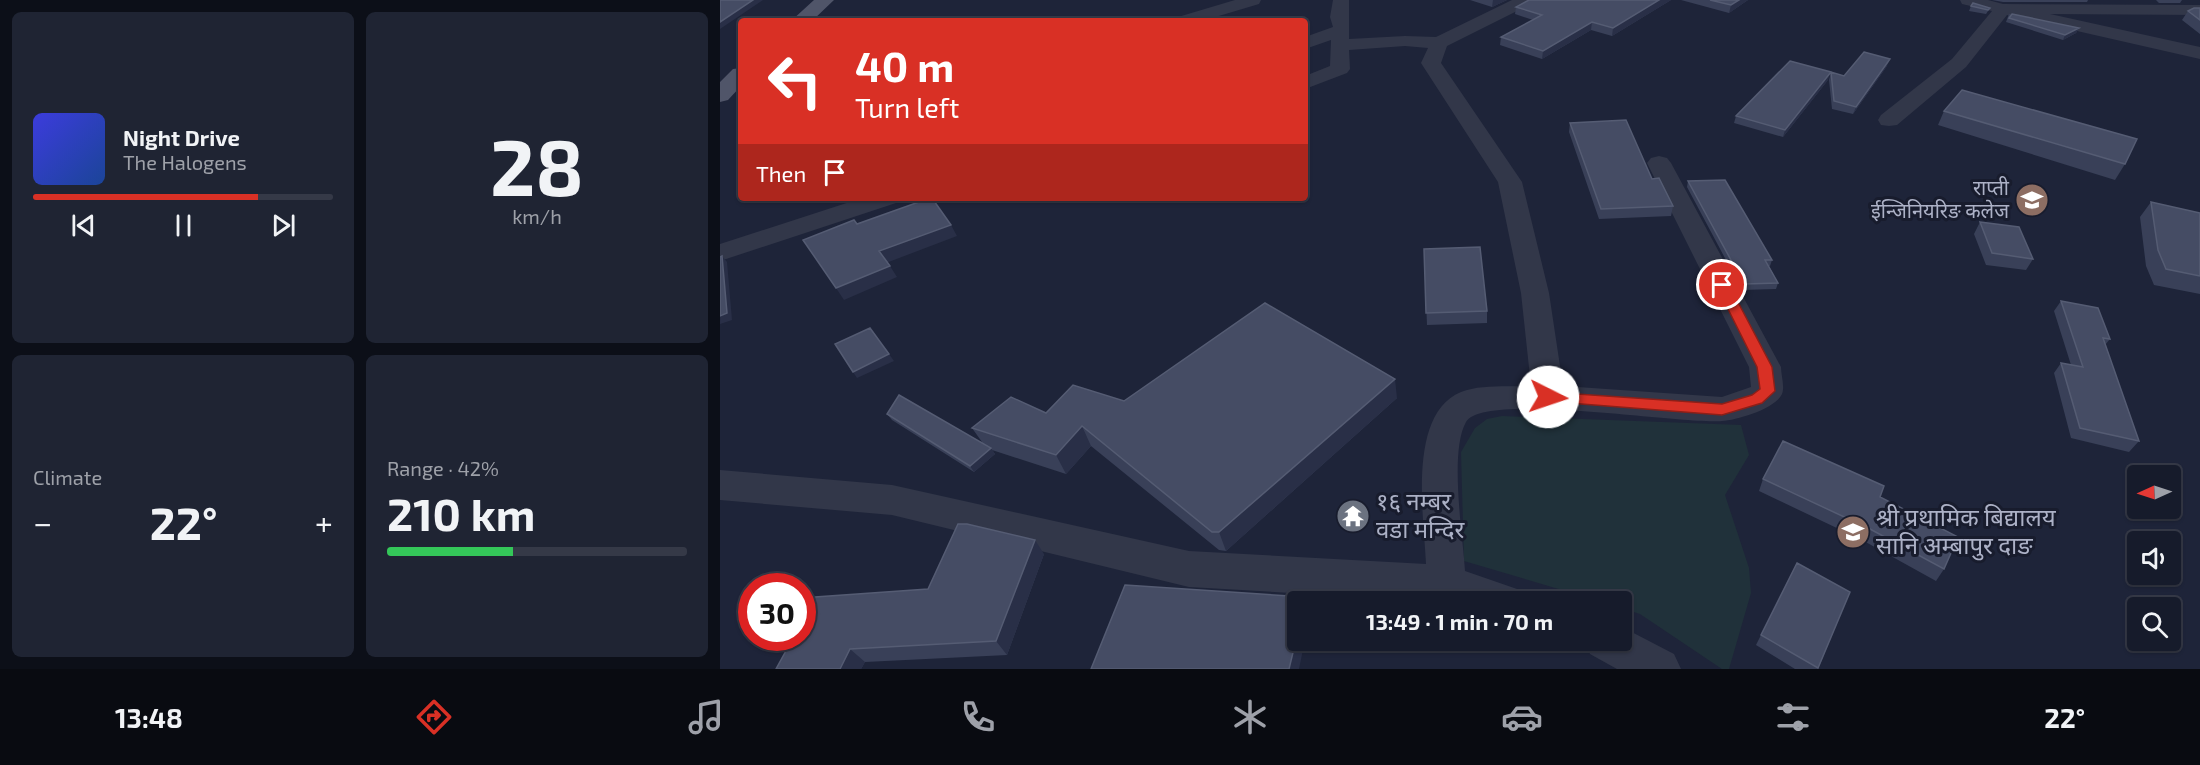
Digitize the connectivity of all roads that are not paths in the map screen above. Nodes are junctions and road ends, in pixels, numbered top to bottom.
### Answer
1 (825, 0) edge
2 (1253, 0) edge
3 (1341, 0) edge
4 (1525, 0) edge
5 (1976, 1) edge
6 (2003, 9) junction
7 (2200, 10) edge
8 (804, 18) edge
9 (1194, 18) edge
10 (1340, 37) junction
11 (1308, 42) edge
12 (1439, 43) junction
13 (2200, 52) edge
14 (738, 77) edge
15 (1308, 82) edge
16 (720, 94) edge
17 (1889, 120) dead end
18 (1659, 163) dead end
19 (878, 201) edge
20 (720, 253) edge
21 (1548, 397) junction
22 (720, 485) edge
23 (1446, 584) junction
24 (1468, 591) edge
25 (1625, 651) edge
26 (1659, 669) edge

1 - 8 main road
2 - 9 street
3 - 10 street
4 - 12 street
5 - 6 street
6 - 7 street
6 - 13 street
6 - 17 street
10 - 11 street
10 - 12 street
10 - 15 street
12 - 21 street
14 - 16 main road
18 - 21 street
19 - 20 street
21 - 23 street
22 - 23 street
23 - 24 street
25 - 26 street

